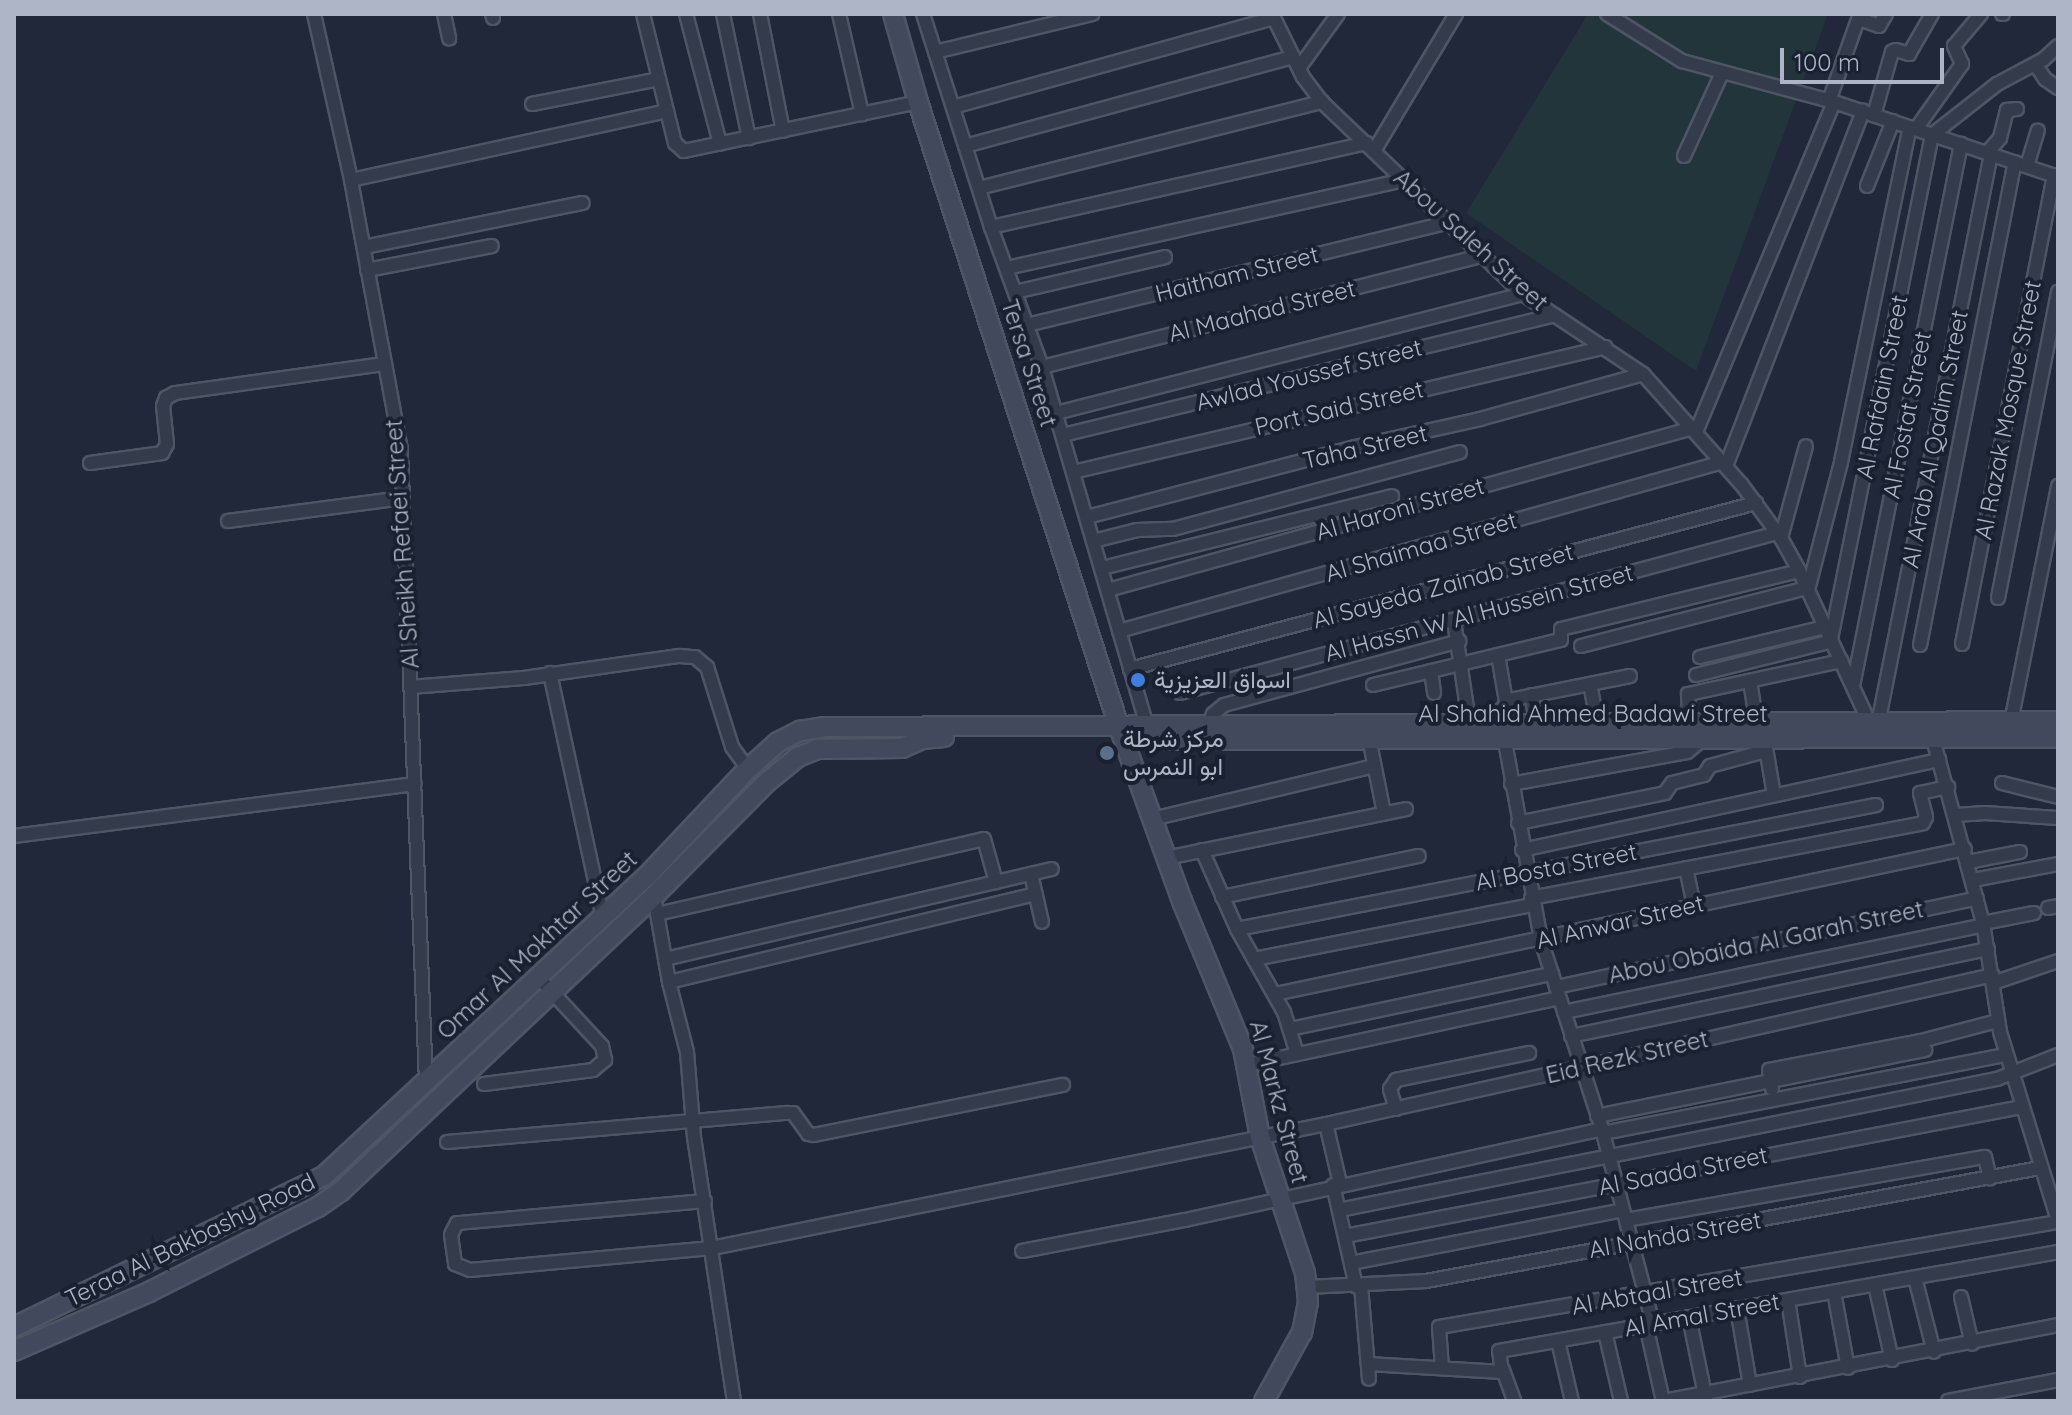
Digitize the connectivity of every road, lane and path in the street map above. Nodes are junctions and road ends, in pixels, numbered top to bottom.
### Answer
1 (314, 14) edge
2 (444, 14) edge
3 (643, 14) edge
4 (686, 14) edge
5 (723, 14) edge
6 (760, 14) edge
7 (839, 14) edge
8 (893, 14) edge
9 (923, 14) edge
10 (1092, 14) edge
11 (1338, 14) edge
12 (1456, 14) edge
13 (1886, 14) edge
14 (1932, 14) edge
15 (1981, 14) edge
16 (1609, 15) edge
17 (1859, 16) edge
18 (1276, 17) edge
19 (449, 38) dead end
20 (2058, 46) edge
21 (935, 52) junction
22 (1296, 62) junction
23 (2035, 64) junction
24 (1722, 73) junction
25 (659, 79) junction
26 (2058, 88) edge
27 (1832, 101) junction
28 (918, 102) junction
29 (1322, 102) junction
30 (532, 104) dead end
31 (953, 107) junction
32 (2017, 109) dead end
33 (667, 111) junction
34 (1868, 113) junction
35 (862, 114) junction
36 (1893, 121) junction
37 (1913, 128) junction
38 (783, 131) junction
39 (2038, 131) dead end
40 (1932, 135) junction
41 (749, 138) junction
42 (720, 144) junction
43 (1961, 144) junction
44 (965, 146) junction
45 (1370, 147) junction
46 (1989, 154) junction
47 (1684, 156) dead end
48 (2021, 164) junction
49 (2056, 176) edge
50 (351, 180) junction
51 (1403, 180) junction
52 (1867, 186) dead end
53 (979, 188) junction
54 (583, 203) dead end
55 (1446, 223) junction
56 (991, 227) junction
57 (492, 246) dead end
58 (364, 247) junction
59 (1482, 256) junction
60 (1165, 257) dead end
61 (1007, 268) junction
62 (367, 270) junction
63 (1015, 292) junction
64 (2058, 292) edge
65 (1523, 294) junction
66 (1555, 315) junction
67 (1027, 325) junction
68 (1606, 347) junction
69 (385, 364) junction
70 (1042, 367) junction
71 (1643, 374) junction
72 (1056, 413) junction
73 (1695, 430) junction
74 (1063, 435) junction
75 (1806, 446) dead end
76 (1460, 452) dead end
77 (90, 463) dead end
78 (1725, 464) junction
79 (1073, 472) junction
80 (2058, 486) edge
81 (1392, 496) dead end
82 (402, 498) junction
83 (1756, 503) junction
84 (1087, 517) junction
85 (228, 521) dead end
86 (1779, 535) junction
87 (1093, 541) junction
88 (1102, 568) junction
89 (1799, 571) junction
90 (1808, 589) junction
91 (1108, 590) junction
92 (1998, 598) dead end
93 (1454, 621) junction
94 (1119, 631) junction
95 (1829, 636) junction
96 (1459, 641) junction
97 (1962, 644) dead end
98 (1920, 645) dead end
99 (1581, 646) dead end
100 (1498, 655) junction
101 (1700, 657) dead end
102 (1841, 661) junction
103 (1463, 663) junction
104 (1130, 669) junction
105 (1431, 671) junction
106 (550, 673) junction
107 (1696, 675) dead end
108 (1630, 676) dead end
109 (1750, 681) junction
110 (1590, 684) junction
111 (1373, 685) dead end
112 (1853, 686) junction
113 (410, 687) junction
114 (1180, 693) dead end
115 (1434, 693) dead end
116 (1532, 695) junction
117 (1506, 702) junction
118 (1689, 710) dead end
119 (1534, 711) dead end
120 (2058, 721) edge
121 (2011, 722) junction
122 (1874, 724) junction
123 (1598, 725) junction
124 (1208, 726) junction
125 (979, 727) junction
126 (1119, 727) junction
127 (1143, 727) junction
128 (1470, 732) junction
129 (1503, 732) junction
130 (1368, 733) junction
131 (1762, 735) junction
132 (1629, 738) junction
133 (2058, 738) edge
134 (1933, 739) junction
135 (1702, 741) junction
136 (1939, 760) junction
137 (1630, 762) junction
138 (1374, 766) junction
139 (748, 769) junction
140 (1706, 770) junction
141 (2002, 783) dead end
142 (415, 784) junction
143 (1511, 784) junction
144 (1948, 787) junction
145 (1774, 795) junction
146 (2058, 797) edge
147 (1876, 805) dead end
148 (1406, 809) dead end
149 (1384, 813) junction
150 (1956, 815) junction
151 (2058, 818) edge
152 (1152, 819) junction
153 (1518, 823) junction
154 (14, 836) edge
155 (1202, 850) junction
156 (1522, 850) junction
157 (2020, 852) dead end
158 (1419, 856) dead end
159 (1966, 856) junction
160 (1166, 858) junction
161 (2058, 864) edge
162 (1686, 868) junction
163 (1052, 869) dead end
164 (1526, 873) junction
165 (1031, 874) junction
166 (1973, 880) junction
167 (996, 882) junction
168 (654, 890) junction
169 (1036, 894) junction
170 (1222, 897) junction
171 (1977, 898) junction
172 (1532, 902) junction
173 (1694, 906) junction
174 (2034, 913) dead end
175 (603, 918) junction
176 (1042, 922) dead end
177 (1984, 924) junction
178 (1237, 929) junction
179 (1541, 940) junction
180 (1988, 949) junction
181 (581, 950) junction
182 (665, 959) junction
183 (1254, 959) junction
184 (2058, 961) edge
185 (1993, 979) junction
186 (669, 982) junction
187 (544, 983) junction
188 (1556, 986) junction
189 (1275, 994) junction
190 (1564, 1012) junction
191 (1997, 1021) junction
192 (1290, 1029) junction
193 (1571, 1036) junction
194 (1923, 1045) junction
195 (1529, 1053) dead end
196 (1297, 1054) junction
197 (2006, 1055) junction
198 (2058, 1055) edge
199 (1247, 1065) junction
200 (1581, 1068) junction
201 (1932, 1070) junction
202 (2012, 1075) junction
203 (1770, 1081) junction
204 (426, 1082) junction
205 (484, 1084) dead end
206 (1063, 1085) dead end
207 (1774, 1100) junction
208 (2021, 1107) junction
209 (1396, 1109) junction
210 (693, 1123) junction
211 (1326, 1124) junction
212 (1601, 1126) junction
213 (383, 1137) junction
214 (1260, 1137) junction
215 (447, 1142) dead end
216 (1609, 1156) junction
217 (2040, 1168) junction
218 (1990, 1178) junction
219 (1616, 1183) junction
220 (1336, 1184) junction
221 (2053, 1189) edge
222 (1280, 1197) junction
223 (705, 1201) junction
224 (1339, 1210) junction
225 (1624, 1215) junction
226 (2058, 1221) edge
227 (1345, 1236) junction
228 (1632, 1243) junction
229 (712, 1248) junction
230 (1022, 1251) dead end
231 (2058, 1252) edge
232 (1351, 1263) junction
233 (1915, 1278) junction
234 (142, 1280) junction
235 (1875, 1285) junction
236 (1359, 1286) junction
237 (1308, 1287) junction
238 (1834, 1292) junction
239 (1646, 1295) junction
240 (1961, 1297) dead end
241 (1788, 1300) junction
242 (1737, 1308) junction
243 (1689, 1317) junction
244 (1650, 1324) junction
245 (2058, 1325) edge
246 (14, 1327) edge
247 (1605, 1332) junction
248 (1558, 1341) junction
249 (1972, 1344) junction
250 (14, 1351) edge
251 (1934, 1352) junction
252 (1892, 1360) junction
253 (1368, 1364) junction
254 (1442, 1368) junction
255 (1848, 1368) junction
256 (1503, 1370) junction
257 (1800, 1377) junction
258 (1369, 1379) dead end
259 (2058, 1380) edge
260 (1750, 1385) junction
261 (1705, 1397) edge
262 (734, 1401) edge
263 (1264, 1401) edge
264 (1514, 1401) edge
265 (1572, 1401) edge
266 (1621, 1401) edge
267 (1664, 1401) edge
268 (1948, 1401) edge

1 - 50 street, Al Sheikh Refaei Street
2 - 19 street
3 - 25 street
4 - 42 street
5 - 41 street
6 - 38 street
7 - 35 street
8 - 28 street, Tersa Street
9 - 21 street
10 - 21 street
11 - 22 street
12 - 45 street
13 - 17 street
14 - 34 street
15 - 37 street
16 - 24 street
17 - 27 street
18 - 22 street, Abou Saleh Street
18 - 31 street
20 - 23 street
21 - 31 street
22 - 29 street, Abou Saleh Street
22 - 44 street
23 - 26 street
23 - 40 street
24 - 27 street
24 - 47 street
25 - 30 street
25 - 33 street
27 - 34 street
27 - 73 street
28 - 35 street
28 - 126 street, Tersa Street
29 - 45 street, Abou Saleh Street
29 - 53 street
31 - 44 street
32 - 46 street, Al Arab Al Qadim Street
33 - 42 street
33 - 50 street
34 - 36 street
34 - 78 street
35 - 38 street
36 - 37 street
36 - 52 street
37 - 40 street
37 - 90 street
38 - 41 street
39 - 48 street
40 - 43 street
40 - 95 street, Al Rafdain Street
41 - 42 street
43 - 46 street
43 - 112 street, Al Fostat Street
44 - 53 street
45 - 51 street, Abou Saleh Street
45 - 56 street
46 - 48 street
46 - 122 street, Al Arab Al Qadim Street
48 - 49 street
48 - 98 street
49 - 97 street, Al Razak Mosque Street
50 - 58 street, Al Sheikh Refaei Street
51 - 55 street, Abou Saleh Street
51 - 61 street
53 - 56 street
54 - 58 street
55 - 59 street, Abou Saleh Street
55 - 67 street, Haitham Street
56 - 61 street
57 - 62 street
58 - 62 street, Al Sheikh Refaei Street
59 - 65 street, Abou Saleh Street
59 - 70 street, Al Maahad Street
60 - 63 street
61 - 63 street
62 - 69 street, Al Sheikh Refaei Street
63 - 67 street
64 - 92 street
65 - 66 street, Abou Saleh Street
65 - 72 street
66 - 68 street, Abou Saleh Street
66 - 74 street, Awlad Youssef Street
67 - 70 street
68 - 71 street, Abou Saleh Street
68 - 79 street, Port Said Street
69 - 77 street
69 - 82 street, Al Sheikh Refaei Street
70 - 72 street
71 - 73 street, Abou Saleh Street
71 - 84 street, Taha Street
72 - 74 street
73 - 78 street, Abou Saleh Street
73 - 91 street, Al Haroni Street
74 - 79 street
75 - 86 street
76 - 87 street
78 - 83 street, Abou Saleh Street
78 - 94 street, Al Shaimaa Street
79 - 84 street
80 - 121 street
81 - 88 street
82 - 85 street
82 - 113 street, Al Sheikh Refaei Street
83 - 86 street, Abou Saleh Street
83 - 104 street, Al Sayeda Zainab Street
84 - 87 street
86 - 89 street, Abou Saleh Street
86 - 93 street, Al Hassn W Al Hussein Street
87 - 88 street
88 - 91 street
89 - 90 street, Abou Saleh Street
89 - 100 street
90 - 95 street, Abou Saleh Street
90 - 99 street
91 - 94 street
93 - 96 street
93 - 114 street, Al Hassn W Al Hussein Street
94 - 104 street
95 - 101 street
95 - 102 street, Abou Saleh Street
95 - 107 street
96 - 103 street
96 - 124 street
100 - 103 street
100 - 117 street
102 - 109 street
102 - 112 street, Abou Saleh Street
103 - 105 street
103 - 128 street
104 - 127 street
105 - 111 street
105 - 115 street
106 - 113 street
106 - 139 street
106 - 175 street
108 - 110 street
109 - 118 street
109 - 131 street
110 - 116 street
110 - 123 street
112 - 122 street, Abou Saleh Street
113 - 142 street, Al Sheikh Refaei Street
116 - 117 street
116 - 119 street
117 - 129 street
120 - 121 street, Al Shahid Ahmed Badawi Street
121 - 122 street, Al Shahid Ahmed Badawi Street
122 - 131 street, Al Shahid Ahmed Badawi Street
123 - 129 street, Al Shahid Ahmed Badawi Street
123 - 131 street, Al Shahid Ahmed Badawi Street
124 - 127 street, Al Shahid Ahmed Badawi Street
124 - 130 street, Al Shahid Ahmed Badawi Street
125 - 126 street, Omar Al Mokhtar Street
125 - 139 street, Omar Al Mokhtar Street
125 - 168 street
126 - 127 street, Al Shahid Ahmed Badawi Street
126 - 152 street, Al Markz Street
127 - 130 street, Al Shahid Ahmed Badawi Street
128 - 129 street, Al Shahid Ahmed Badawi Street
128 - 130 street, Al Shahid Ahmed Badawi Street
129 - 132 street, Al Shahid Ahmed Badawi Street
129 - 143 street
130 - 138 street
131 - 134 street, Al Shahid Ahmed Badawi Street
131 - 135 street, Al Shahid Ahmed Badawi Street
131 - 140 street
131 - 145 street
132 - 135 street, Al Shahid Ahmed Badawi Street
132 - 137 street
133 - 134 street, Al Shahid Ahmed Badawi Street
134 - 136 street
135 - 137 street
135 - 140 street
136 - 144 street
136 - 145 street
137 - 143 street
138 - 149 street
138 - 152 street
139 - 168 street, Omar Al Mokhtar Street
140 - 153 street
141 - 146 street
142 - 154 street
142 - 204 street, Al Sheikh Refaei Street
143 - 153 street
144 - 150 street
144 - 162 street
145 - 156 street
147 - 164 street, Al Bosta Street
148 - 149 street
149 - 155 street
150 - 151 street
150 - 159 street
152 - 160 street, Al Markz Street
153 - 156 street
155 - 160 street
155 - 170 street
156 - 164 street
157 - 159 street, Al Anwar Street
158 - 170 street
159 - 166 street
159 - 173 street, Al Anwar Street
160 - 199 street, Al Markz Street
161 - 166 street
162 - 172 street
162 - 173 street
163 - 165 street
164 - 172 street
164 - 178 street, Al Bosta Street
165 - 167 street
165 - 169 street
166 - 171 street
167 - 168 street
167 - 182 street
168 - 175 street, Omar Al Mokhtar Street
168 - 181 street
168 - 182 street
169 - 176 street
169 - 186 street
170 - 178 street
171 - 177 street
171 - 188 street, Abou Obaida Al Garah Street
172 - 179 street
172 - 183 street
173 - 179 street, Al Anwar Street
174 - 177 street
175 - 181 street, Omar Al Mokhtar Street
177 - 180 street
177 - 190 street
178 - 183 street
179 - 188 street
179 - 189 street, Al Anwar Street
180 - 185 street
180 - 193 street
181 - 187 street, Omar Al Mokhtar Street
182 - 186 street
183 - 189 street
184 - 185 street, Eid Rezk Street
185 - 191 street
185 - 200 street, Eid Rezk Street
186 - 210 street
187 - 204 street, Omar Al Mokhtar Street
187 - 205 street
187 - 213 street
188 - 190 street
188 - 192 street, Abou Obaida Al Garah Street
188 - 196 street
189 - 192 street
190 - 193 street
191 - 194 street
191 - 197 street
192 - 196 street
193 - 200 street
194 - 201 street
194 - 203 street
195 - 209 street
196 - 199 street
197 - 201 street
197 - 202 street
198 - 202 street
199 - 214 street, Al Markz Street
200 - 209 street, Eid Rezk Street
200 - 212 street
201 - 207 street
202 - 208 street
202 - 216 street
203 - 207 street
203 - 212 street
204 - 213 street, Omar Al Mokhtar Street
206 - 210 street
207 - 212 street
208 - 217 street
208 - 219 street, Al Saada Street
209 - 211 street, Eid Rezk Street
210 - 215 street
210 - 223 street
211 - 214 street, Eid Rezk Street
211 - 220 street
212 - 216 street
212 - 220 street
213 - 234 street, Omar Al Mokhtar Street
214 - 222 street, Al Markz Street
214 - 229 street, Eid Rezk Street
216 - 219 street
216 - 224 street
217 - 218 street, Al Nahda Street
217 - 221 street
218 - 225 street
218 - 228 street, Al Nahda Street
219 - 225 street
219 - 227 street, Al Saada Street
220 - 222 street
220 - 224 street
221 - 226 street
222 - 230 street
222 - 237 street, Al Markz Street
223 - 229 street
223 - 229 street, Eid Rezk Street
224 - 227 street
225 - 228 street
225 - 232 street
226 - 239 street, Al Abtaal Street
227 - 232 street
228 - 236 street, Al Nahda Street
228 - 239 street
229 - 262 street
231 - 233 street, Al Amal Street
232 - 236 street
233 - 235 street, Al Amal Street
233 - 251 street
234 - 246 street, Omar Al Mokhtar Street
234 - 250 street, Teraa Al Bakbashy Road
235 - 238 street, Al Amal Street
235 - 252 street
236 - 237 street, Al Nahda Street
236 - 253 street
237 - 263 street, Al Markz Street
238 - 241 street, Al Amal Street
238 - 255 street
239 - 244 street
239 - 254 street, Al Abtaal Street
240 - 249 street
241 - 242 street, Al Amal Street
241 - 257 street
242 - 243 street, Al Amal Street
242 - 260 street
243 - 244 street, Al Amal Street
243 - 261 street
244 - 247 street, Al Amal Street
244 - 267 street
245 - 249 street
247 - 248 street, Al Amal Street
247 - 266 street
248 - 256 street, Al Amal Street
248 - 265 street
249 - 251 street
251 - 252 street
252 - 255 street
253 - 254 street
253 - 258 street
254 - 256 street
255 - 257 street
256 - 264 street
257 - 260 street
259 - 268 street
260 - 261 street
261 - 267 street

